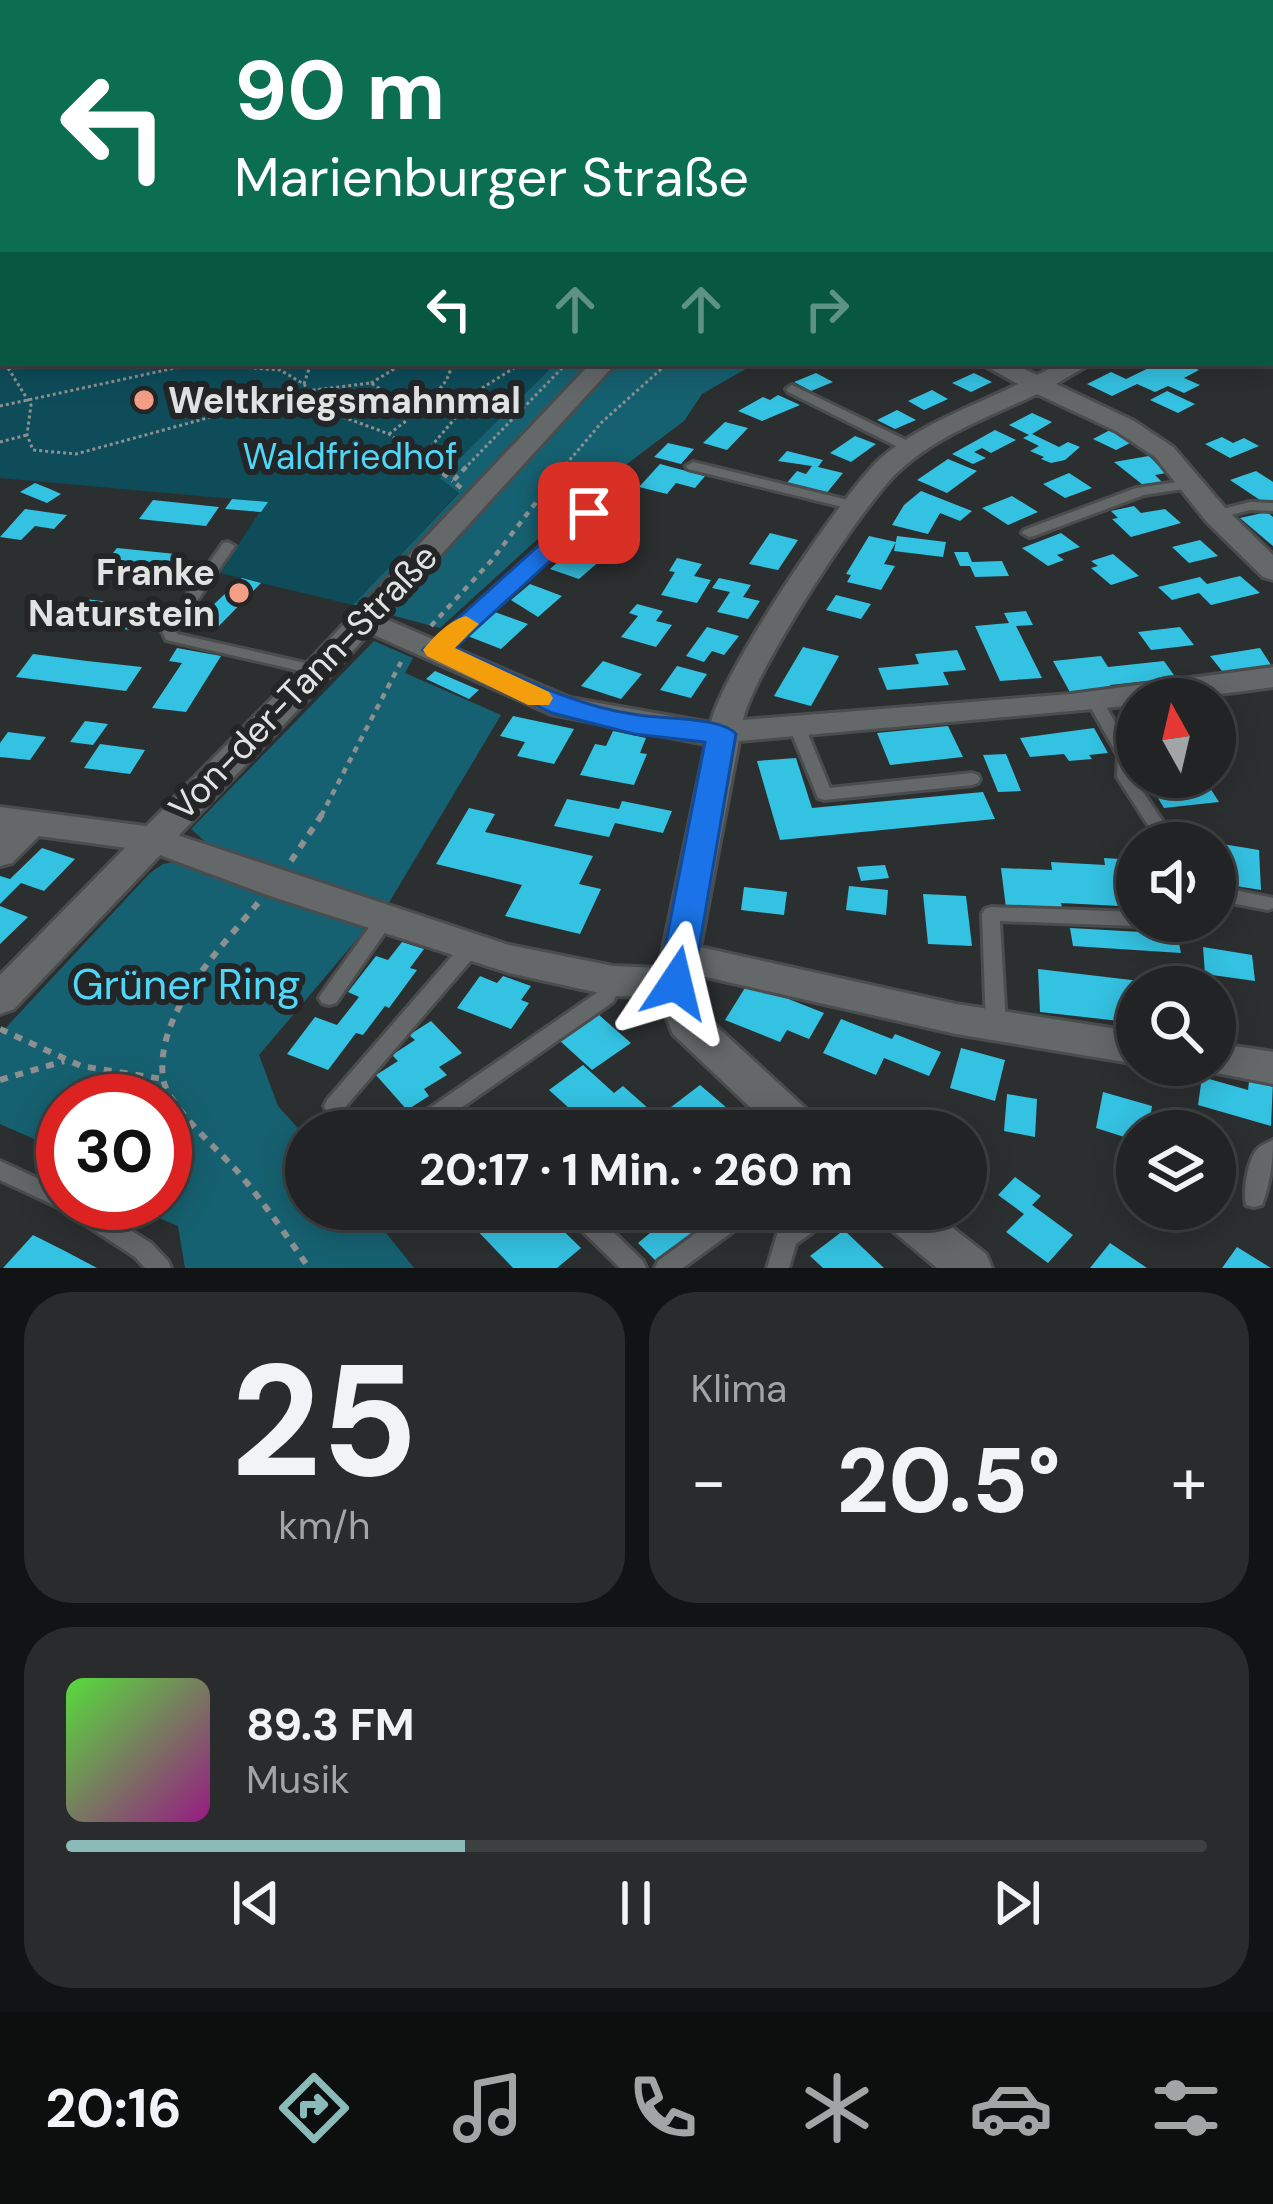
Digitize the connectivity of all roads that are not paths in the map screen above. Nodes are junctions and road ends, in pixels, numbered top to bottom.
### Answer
1 (601, 366) edge
2 (998, 366) edge
3 (1074, 366) edge
4 (1037, 384) junction
5 (792, 388) dead end
6 (911, 448) junction
7 (692, 466) dead end
8 (1191, 484) junction
9 (619, 485) dead end
10 (856, 506) junction
11 (1273, 507) edge
12 (1216, 515) junction
13 (1029, 532) dead end
14 (228, 546) dead end
15 (1273, 571) edge
16 (364, 620) junction
17 (426, 645) junction
18 (318, 670) junction
19 (1273, 677) edge
20 (1095, 701) junction
21 (798, 729) junction
22 (721, 734) junction
23 (972, 779) dead end
24 (16, 821) edge
25 (1154, 822) edge
26 (153, 839) junction
27 (0, 854) edge
28 (1236, 897) edge
29 (1268, 904) dead end
30 (1116, 918) edge
31 (384, 920) junction
32 (472, 946) junction
33 (677, 971) junction
34 (613, 981) junction
35 (329, 998) dead end
36 (0, 999) edge
37 (996, 1026) junction
38 (1116, 1045) edge
39 (1236, 1062) edge
40 (1273, 1068) edge
41 (334, 1106) dead end
42 (443, 1110) edge
43 (780, 1110) edge
44 (1273, 1149) edge
45 (0, 1170) edge
46 (36, 1187) edge
47 (1254, 1198) dead end
48 (111, 1230) edge
49 (596, 1230) edge
50 (718, 1230) edge
51 (797, 1230) edge
52 (923, 1230) edge
53 (160, 1268) edge
54 (635, 1268) edge
55 (666, 1268) edge
56 (778, 1268) edge
57 (970, 1268) edge

1 - 16 street, Von-der-Tann-Straße
2 - 4 street
3 - 4 street
4 - 6 street
4 - 8 street
5 - 6 lane
6 - 10 street
7 - 10 lane
8 - 12 street
8 - 13 lane
9 - 17 lane
10 - 22 street
11 - 12 lane
12 - 15 street
14 - 18 lane
16 - 17 street
16 - 18 street, Von-der-Tann-Straße
17 - 22 street
18 - 26 street, Von-der-Tann-Straße
19 - 20 street
20 - 21 street
20 - 25 lane
21 - 22 street
21 - 23 lane
22 - 33 street
24 - 26 street
24 - 27 street
26 - 31 street
26 - 36 street, Von-der-Tann-Straße
28 - 29 lane
30 - 37 lane
31 - 32 street
31 - 35 lane
32 - 34 street
32 - 41 lane
33 - 34 street
33 - 37 street
33 - 43 street
34 - 42 lane
37 - 38 street
39 - 40 street
44 - 47 lane
45 - 46 lane
48 - 53 lane
49 - 54 lane
50 - 55 lane
51 - 56 lane
52 - 57 street

